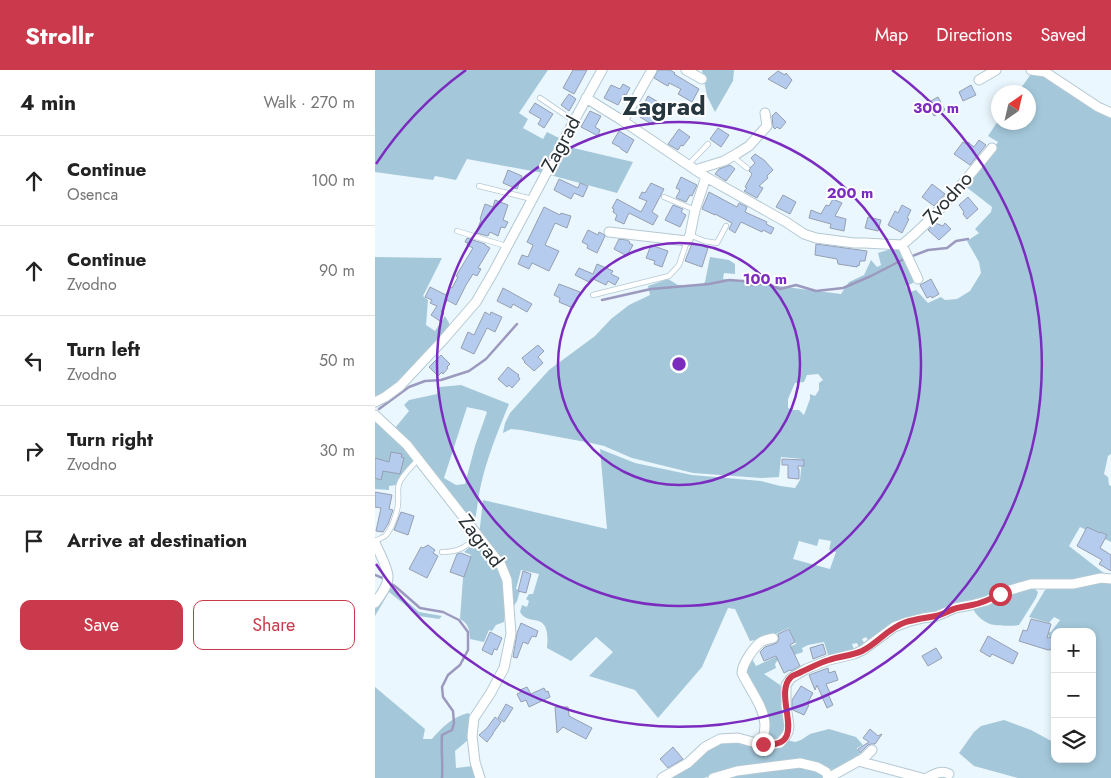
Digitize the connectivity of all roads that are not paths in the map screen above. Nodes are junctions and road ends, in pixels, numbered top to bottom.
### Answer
1 (602, 70) edge
2 (651, 70) edge
3 (686, 70) edge
4 (996, 70) edge
5 (1031, 70) edge
6 (702, 79) dead end
7 (979, 80) dead end
8 (540, 98) dead end
9 (586, 98) junction
10 (765, 113) dead end
11 (1111, 113) edge
12 (574, 120) junction
13 (623, 121) junction
14 (708, 144) dead end
15 (992, 148) dead end
16 (732, 156) junction
17 (692, 167) junction
18 (747, 168) dead end
19 (706, 177) junction
20 (479, 186) dead end
21 (664, 197) dead end
22 (532, 199) junction
23 (695, 210) junction
24 (726, 226) dead end
25 (457, 231) dead end
26 (609, 232) dead end
27 (688, 238) junction
28 (902, 245) junction
29 (507, 247) junction
30 (918, 279) dead end
31 (593, 294) dead end
32 (375, 402) edge
33 (375, 415) edge
34 (418, 459) junction
35 (478, 536) junction
36 (375, 542) edge
37 (442, 552) dead end
38 (1111, 579) edge
39 (375, 603) edge
40 (773, 638) dead end
41 (763, 744) junction
42 (872, 750) dead end
43 (859, 761) junction
44 (949, 774) dead end
45 (480, 778) edge
46 (662, 778) edge
47 (713, 778) edge
48 (828, 778) edge
49 (922, 778) edge
50 (927, 778) edge

1 - 9 street, Zagrad
2 - 13 street
3 - 6 street
4 - 7 street
5 - 11 street
8 - 12 lane
9 - 12 street, Zagrad
9 - 13 street, Zagrad
10 - 16 street
12 - 22 street, Zagrad
13 - 17 street, Zagrad
14 - 17 lane
15 - 28 street, Zvodno
16 - 17 street
16 - 18 lane
17 - 19 street, Zagrad
19 - 23 street
19 - 28 street, Zagrad
20 - 22 lane
21 - 23 lane
22 - 29 street, Zagrad
23 - 27 street
24 - 27 lane
25 - 29 lane
26 - 27 street
27 - 31 lane
28 - 30 street
29 - 32 street, Zagrad
33 - 34 street, Zagrad
34 - 35 street, Zagrad
34 - 36 lane
35 - 37 lane
35 - 45 street, Zagrad
36 - 39 street
38 - 41 street
40 - 41 street
41 - 46 street
42 - 43 street
43 - 48 street
43 - 49 street
44 - 50 street
47 - 48 street

